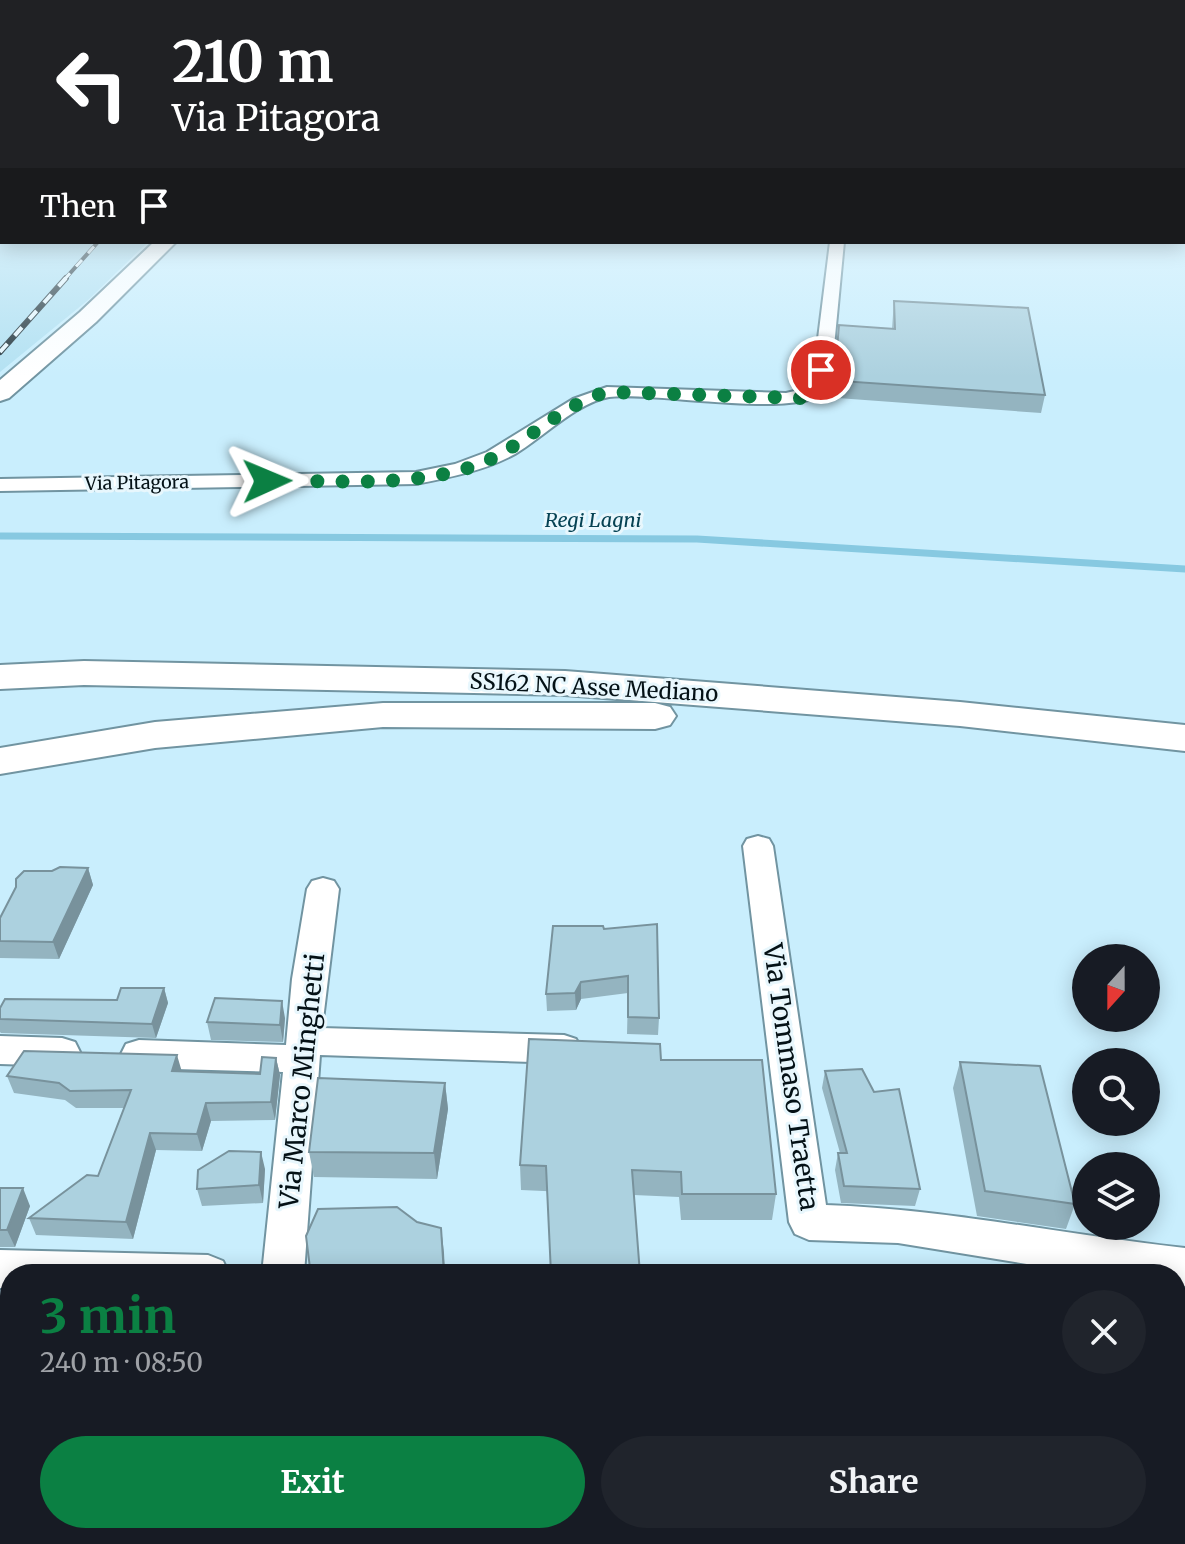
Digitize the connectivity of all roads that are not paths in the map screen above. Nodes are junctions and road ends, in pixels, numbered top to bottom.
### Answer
1 (164, 244) edge
2 (837, 244) edge
3 (0, 393) edge
4 (0, 485) edge
5 (0, 655) edge
6 (0, 677) edge
7 (0, 702) edge
8 (676, 702) junction
9 (1185, 738) edge
10 (0, 761) edge
11 (1185, 761) edge
12 (758, 846) dead end
13 (323, 889) dead end
14 (0, 1050) edge
15 (304, 1050) junction
16 (598, 1050) edge
17 (284, 1264) edge
18 (1159, 1264) edge

1 - 3 main road
2 - 4 street, Via Pitagora
5 - 8 highway
6 - 8 highway, SS162 NC Asse Mediano
7 - 8 highway, SS162 NC Asse Mediano
8 - 9 highway, SS162 NC Asse Mediano
8 - 10 highway
8 - 11 highway, SS162 NC Asse Mediano
12 - 18 street, Via Tommaso Traetta
13 - 15 street, Via Marco Minghetti
14 - 15 street
15 - 16 street
15 - 17 street, Via Marco Minghetti

